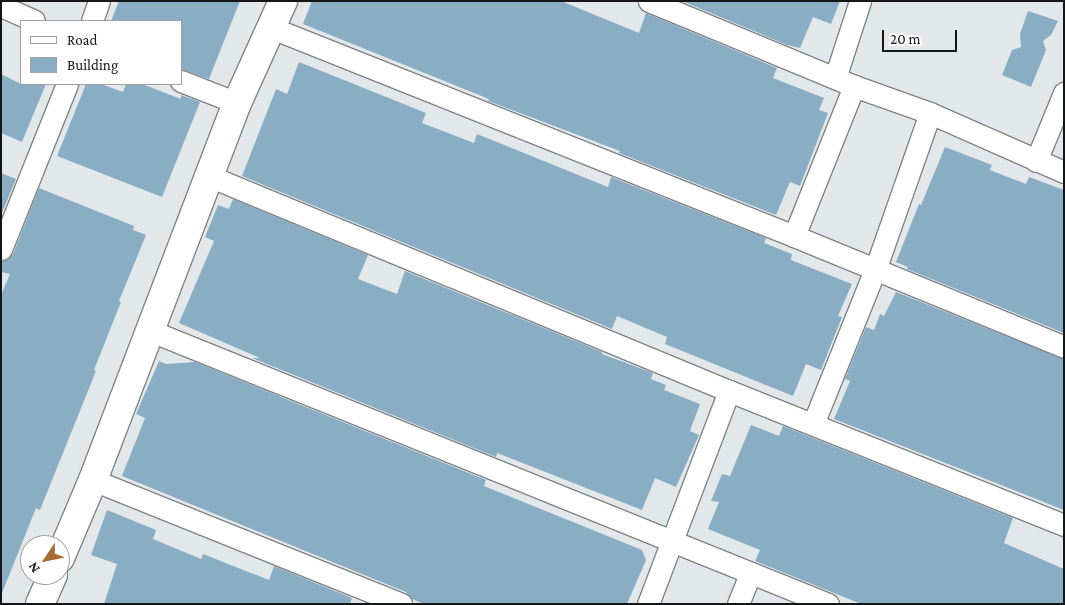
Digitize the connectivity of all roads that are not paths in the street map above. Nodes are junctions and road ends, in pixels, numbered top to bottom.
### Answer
1 (100, 1) edge
2 (282, 1) edge
3 (649, 1) edge
4 (860, 1) edge
5 (1, 6) edge
6 (32, 20) edge
7 (92, 20) edge
8 (272, 28) junction
9 (182, 82) edge
10 (845, 82) junction
11 (67, 85) edge
12 (1064, 93) edge
13 (237, 103) junction
14 (930, 113) junction
15 (1036, 161) junction
16 (1064, 172) edge
17 (209, 176) junction
18 (794, 236) junction
19 (1, 249) edge
20 (875, 270) junction
21 (150, 331) junction
22 (1064, 347) edge
23 (729, 392) junction
24 (813, 424) junction
25 (93, 480) junction
26 (1064, 525) edge
27 (70, 535) edge
28 (673, 541) junction
29 (750, 574) junction
30 (49, 585) edge
31 (40, 604) edge
32 (400, 604) edge
33 (648, 604) edge
34 (738, 604) edge
35 (828, 604) edge

1 - 7 street
2 - 8 street
3 - 10 street
4 - 10 street
5 - 6 street
8 - 13 street
8 - 18 street
9 - 13 street
10 - 14 street
10 - 18 street
11 - 19 street
12 - 15 street
13 - 17 street
14 - 15 street
14 - 20 street
15 - 16 street
17 - 21 street
17 - 23 street
18 - 20 street
20 - 22 street
20 - 24 street
21 - 25 street
21 - 28 street
23 - 24 street
23 - 28 street
24 - 26 street
25 - 27 street
25 - 32 street
28 - 29 street
28 - 33 street
29 - 34 street
29 - 35 street
30 - 31 street

